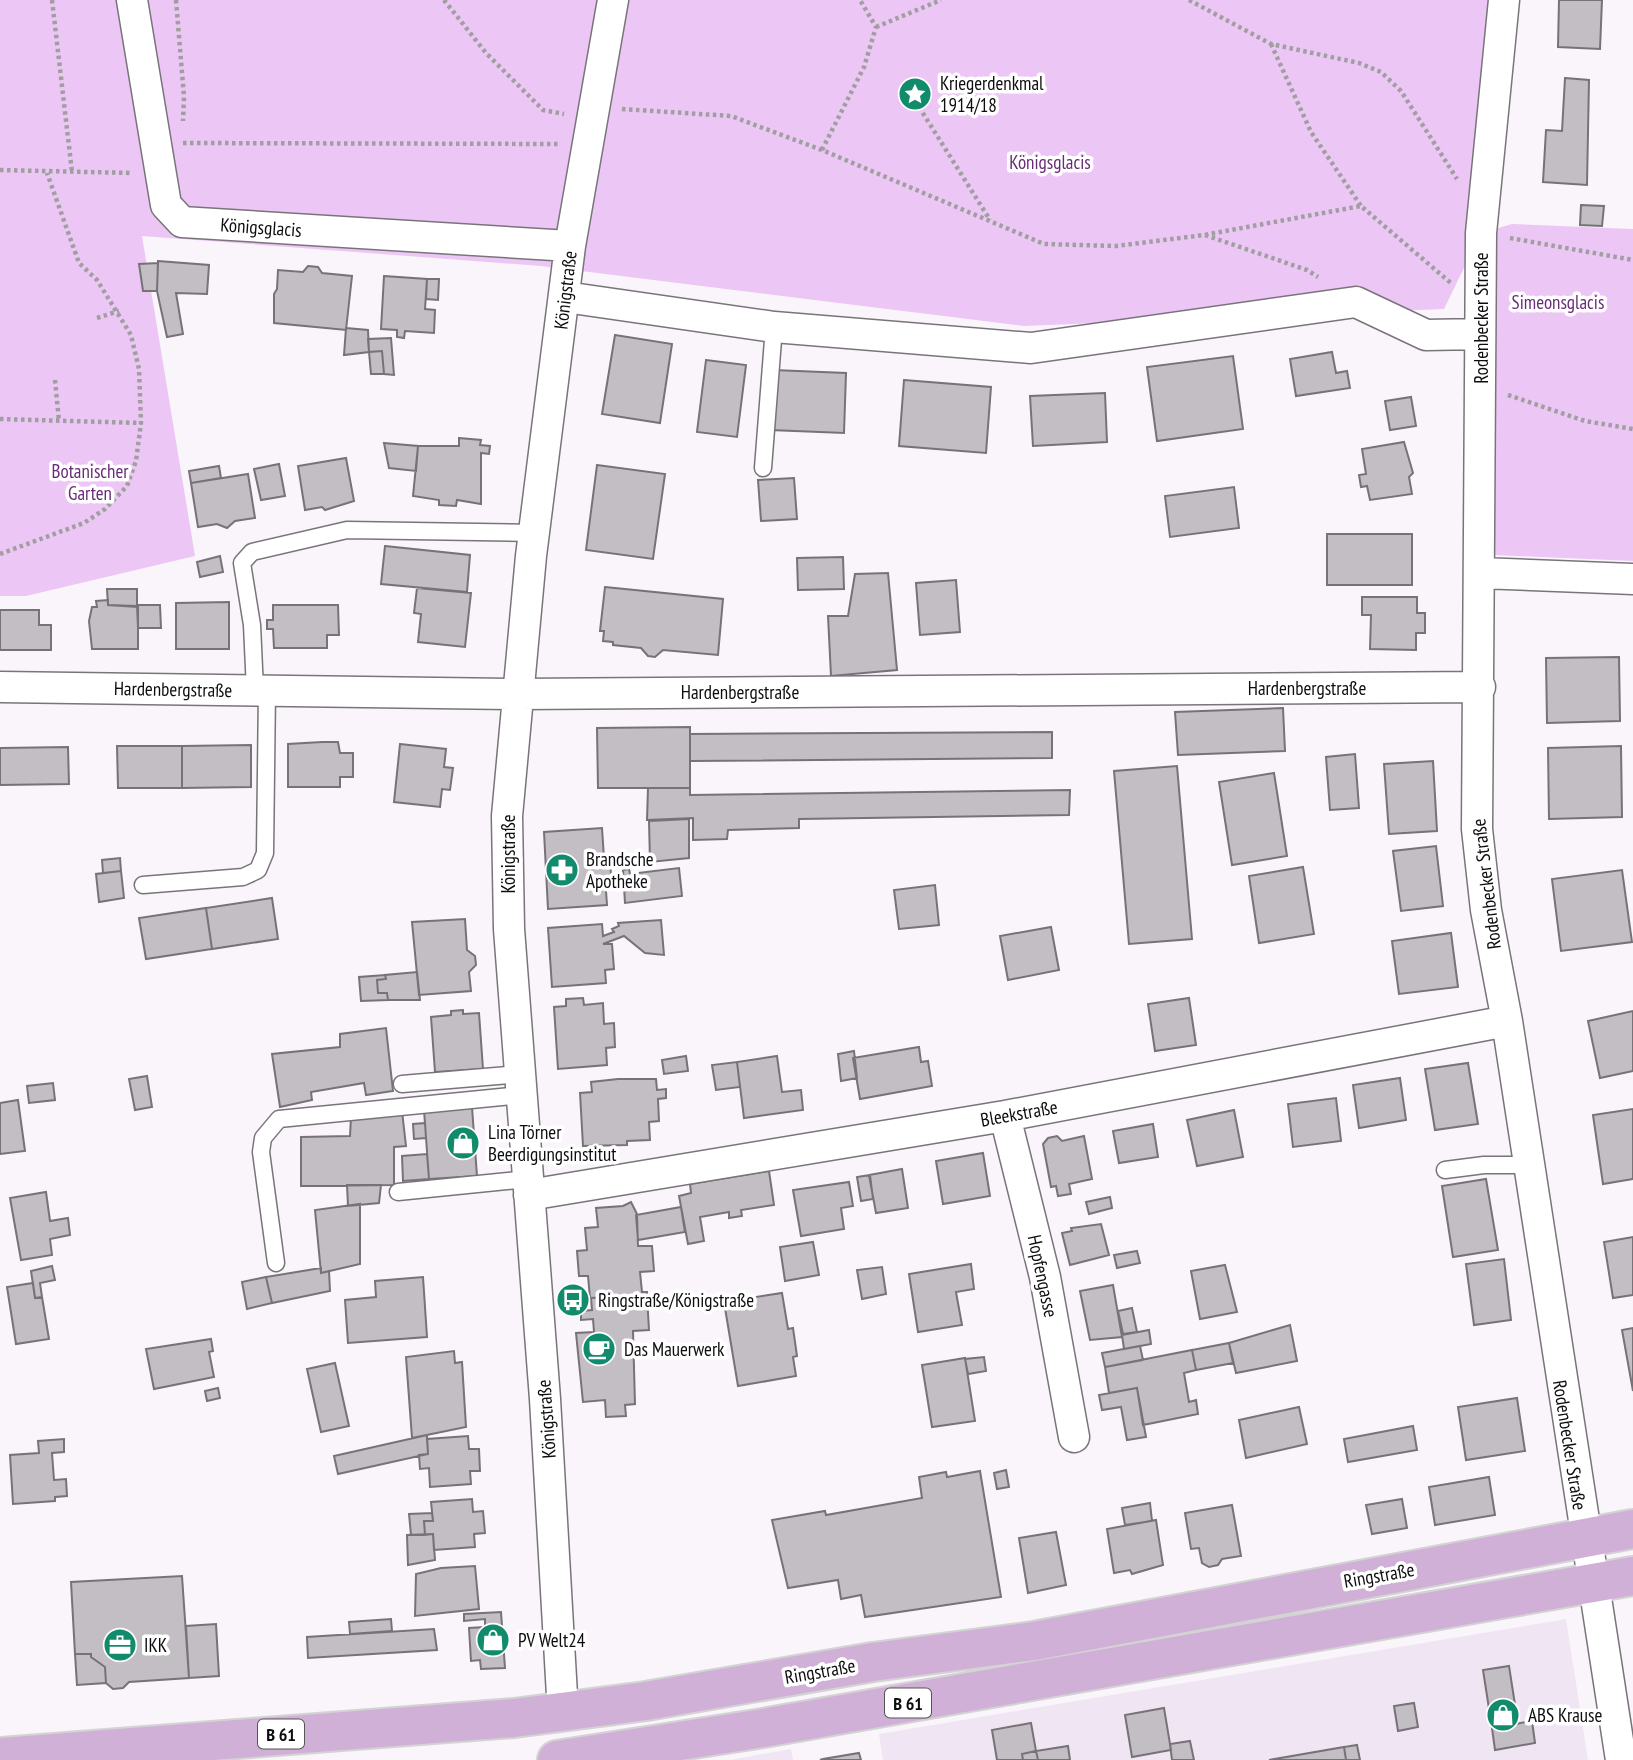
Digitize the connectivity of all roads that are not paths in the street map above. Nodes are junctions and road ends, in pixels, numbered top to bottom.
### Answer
1 (132, 0) edge
2 (613, 0) edge
3 (1504, 0) edge
4 (570, 246) junction
5 (565, 297) junction
6 (774, 327) junction
7 (1480, 334) junction
8 (763, 468) dead end
9 (534, 533) junction
10 (1481, 573) junction
11 (1633, 579) edge
12 (0, 687) edge
13 (1480, 687) junction
14 (261, 690) junction
15 (519, 694) junction
16 (142, 885) dead end
17 (1507, 1021) junction
18 (402, 1084) dead end
19 (521, 1084) junction
20 (1005, 1116) junction
21 (1527, 1165) junction
22 (1445, 1170) dead end
23 (528, 1187) junction
24 (398, 1192) dead end
25 (276, 1263) dead end
26 (1074, 1437) dead end
27 (1633, 1529) edge
28 (1585, 1538) junction
29 (1633, 1576) edge
30 (1593, 1584) junction
31 (563, 1713) junction
32 (0, 1757) edge
33 (557, 1760) edge
34 (1621, 1760) edge

1 - 4 street, Königsglacis
2 - 4 street, Königstraße
3 - 7 street, Rodenbecker Straße
4 - 5 street, Königstraße
5 - 6 street
5 - 9 street, Königstraße
6 - 7 street
6 - 8 lane
7 - 10 street, Rodenbecker Straße
9 - 14 lane
9 - 15 street, Königstraße
10 - 11 street
10 - 13 street, Rodenbecker Straße
12 - 14 street, Hardenbergstraße
13 - 15 street, Hardenbergstraße
13 - 17 street, Rodenbecker Straße
14 - 15 street, Hardenbergstraße
14 - 16 lane
15 - 19 street, Königstraße
17 - 20 street, Bleekstraße
17 - 21 street, Rodenbecker Straße
18 - 19 lane
19 - 23 street, Königstraße
19 - 25 lane
20 - 23 street, Bleekstraße
20 - 26 street, Hopfengasse
21 - 22 lane
21 - 28 street, Rodenbecker Straße
23 - 24 lane
23 - 31 street, Königstraße
27 - 28 main road, Ringstraße / B 61
28 - 30 street, Rodenbecker Straße
28 - 31 main road, Ringstraße / B 61
29 - 30 main road, B 61
30 - 33 main road, B 61
30 - 34 street, Rodenbecker Straße
31 - 32 main road, Ringstraße / B 61

